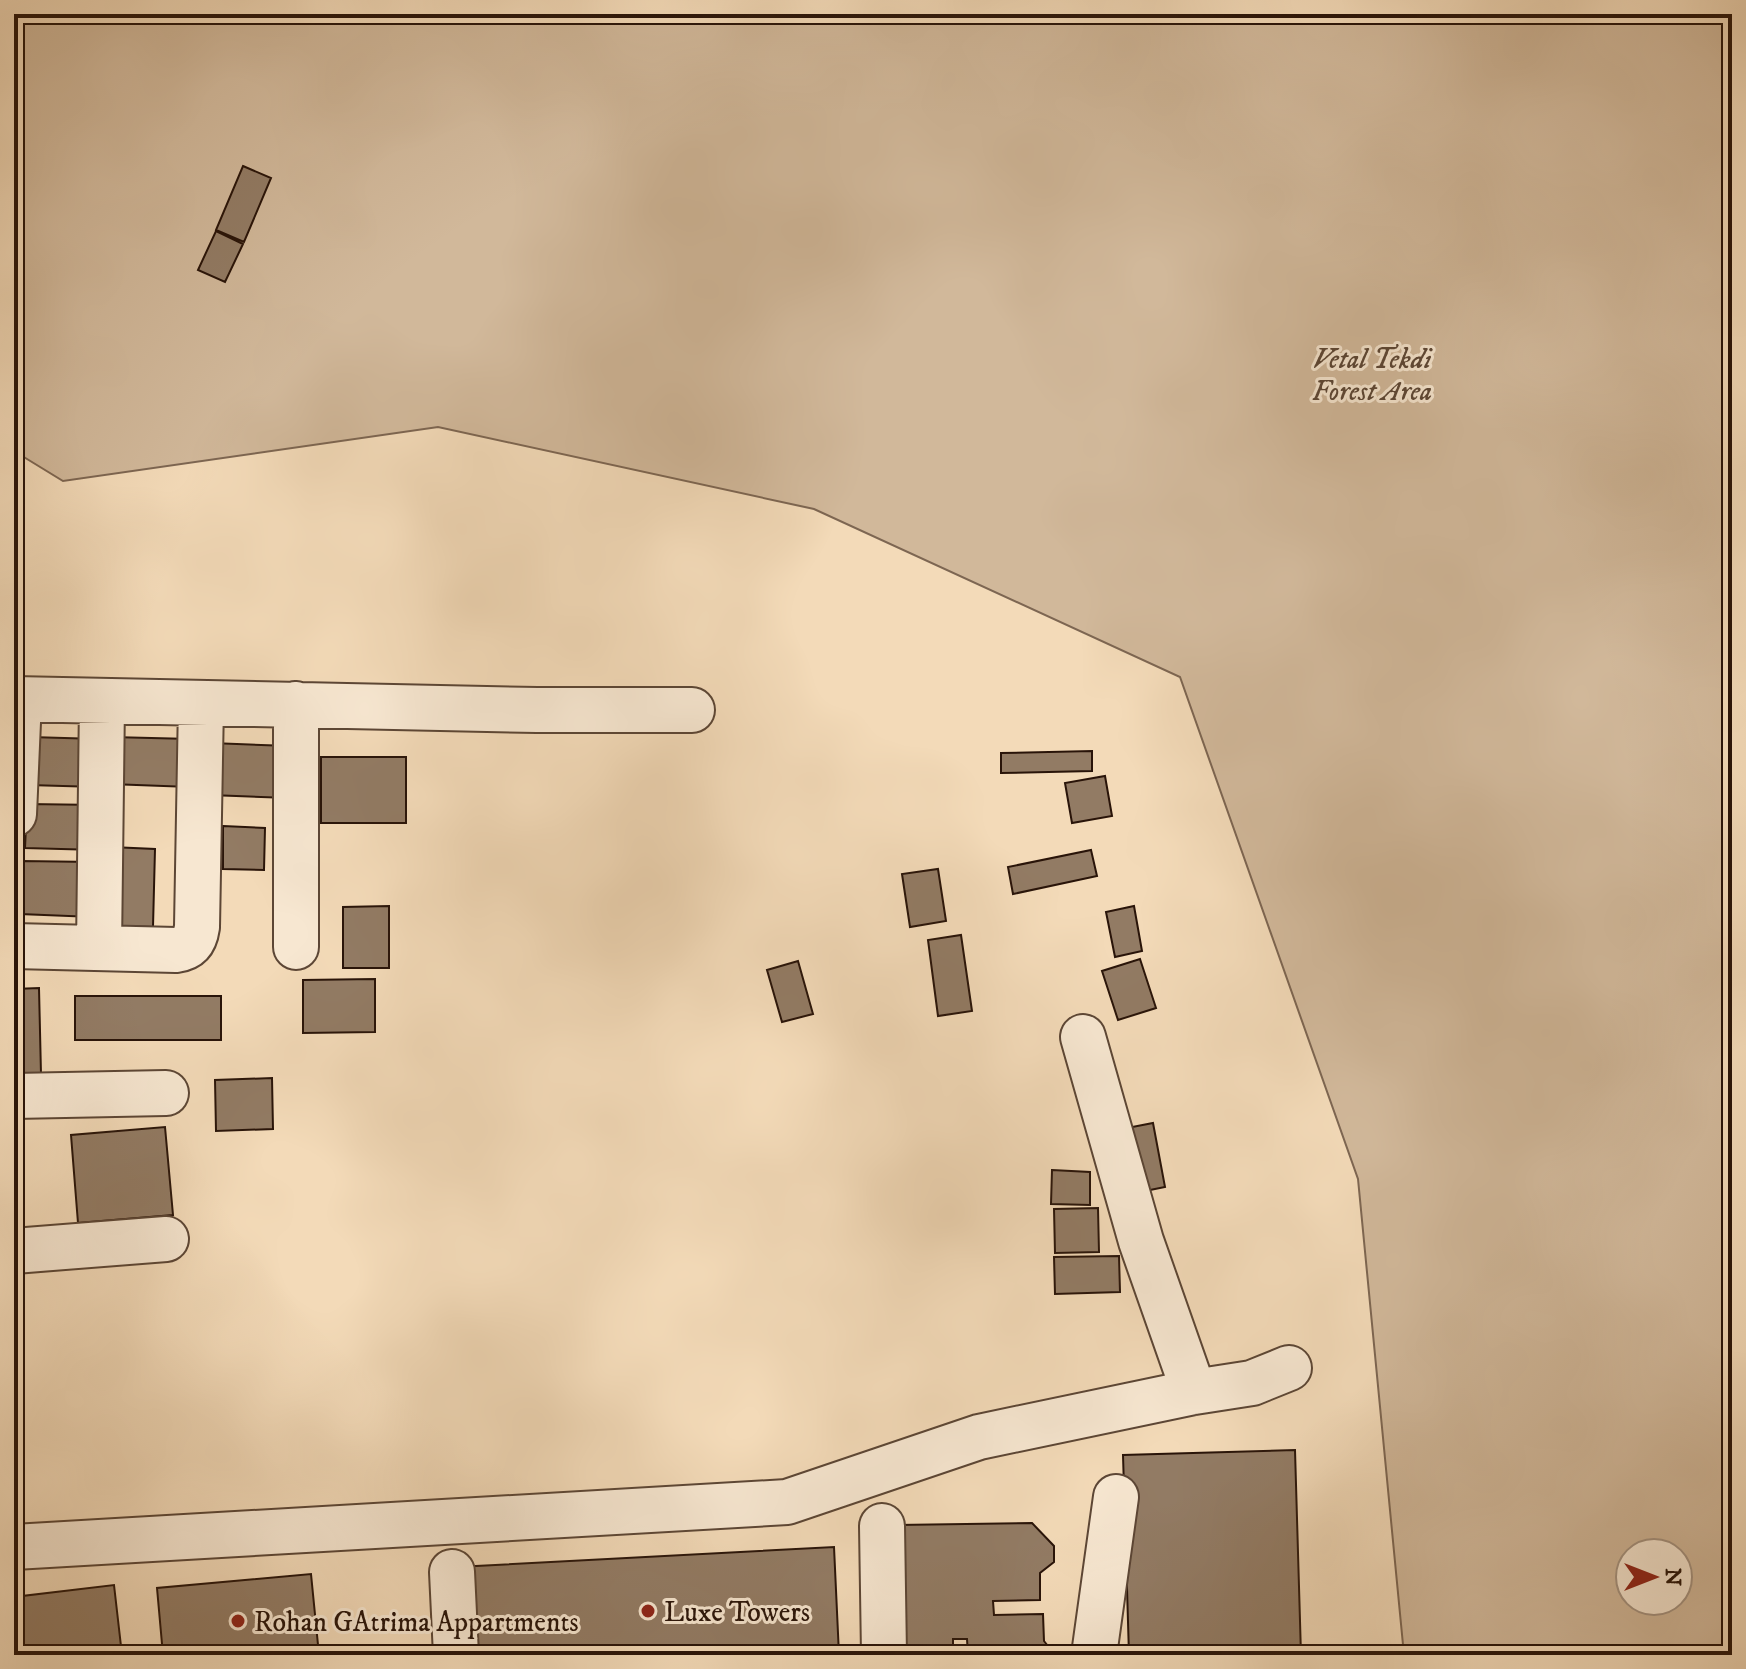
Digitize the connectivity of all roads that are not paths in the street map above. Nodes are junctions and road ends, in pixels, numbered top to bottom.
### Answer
1 (17, 699) edge
2 (102, 701) junction
3 (201, 703) junction
4 (296, 704) junction
5 (692, 710) dead end
6 (14, 814) edge
7 (14, 946) edge
8 (296, 947) dead end
9 (99, 948) junction
10 (1083, 1037) dead end
11 (166, 1093) dead end
12 (14, 1096) edge
13 (166, 1239) dead end
14 (14, 1251) edge
15 (1289, 1368) dead end
16 (1194, 1392) junction
17 (1116, 1497) dead end
18 (882, 1526) dead end
19 (14, 1547) edge
20 (452, 1572) dead end
21 (456, 1655) edge
22 (884, 1655) edge
23 (1094, 1655) edge

1 - 2 street
1 - 6 street
2 - 3 street
2 - 9 street
3 - 4 street
3 - 9 street
4 - 5 street
4 - 8 street
7 - 9 street
10 - 16 street
11 - 12 street
13 - 14 street
15 - 16 street
16 - 19 street
17 - 23 street
18 - 22 street
20 - 21 street

